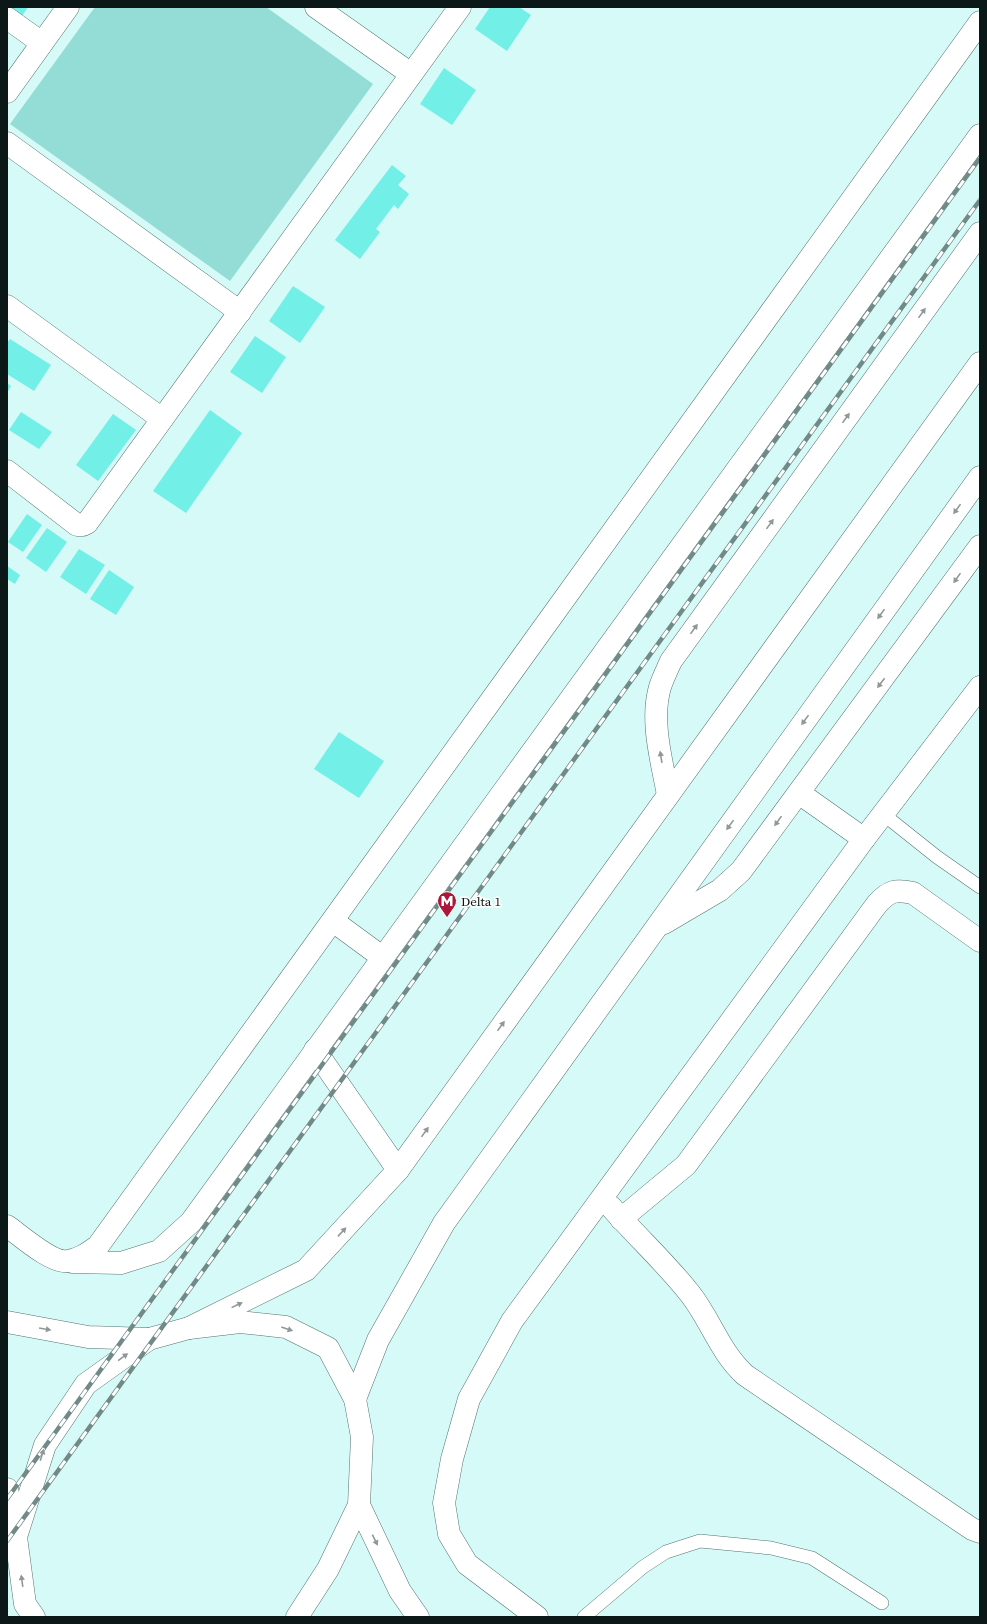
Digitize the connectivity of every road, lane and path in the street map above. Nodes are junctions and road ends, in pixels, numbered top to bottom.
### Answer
1 (68, 7) edge
2 (316, 7) edge
3 (460, 7) edge
4 (7, 18) edge
5 (980, 22) edge
6 (42, 43) junction
7 (411, 74) junction
8 (7, 92) edge
9 (980, 135) edge
10 (7, 143) edge
11 (980, 232) edge
12 (7, 306) edge
13 (240, 312) junction
14 (980, 363) edge
15 (162, 419) junction
16 (7, 472) edge
17 (980, 477) edge
18 (980, 546) edge
19 (980, 687) edge
20 (799, 793) junction
21 (668, 795) junction
22 (882, 814) junction
23 (864, 839) junction
24 (980, 887) edge
25 (333, 921) junction
26 (657, 927) junction
27 (980, 941) edge
28 (382, 957) junction
29 (315, 1050) junction
30 (398, 1170) junction
31 (602, 1197) junction
32 (621, 1219) junction
33 (7, 1226) edge
34 (66, 1262) junction
35 (7, 1322) edge
36 (189, 1328) junction
37 (149, 1339) junction
38 (355, 1399) junction
39 (7, 1489) edge
40 (359, 1505) junction
41 (980, 1532) edge
42 (16, 1537) junction
43 (882, 1603) dead end
44 (27, 1613) edge
45 (297, 1617) edge
46 (418, 1617) edge
47 (537, 1617) edge
48 (584, 1617) edge

1 - 6 street
2 - 7 street
3 - 7 street
4 - 6 street
5 - 25 street
6 - 8 street
7 - 13 street
9 - 28 street
10 - 13 street
21 -> 11 street
12 - 15 street
13 - 15 street
14 - 21 street
15 - 16 street
17 -> 26 street
18 -> 20 street
19 - 22 street
20 - 23 street
20 -> 26 street
30 -> 21 street
22 - 23 street
22 - 24 lane
23 - 31 street
25 - 28 street
25 - 34 street
26 - 38 street
27 - 32 street
28 - 29 street
29 - 30 street
29 - 34 street
36 -> 30 street
31 - 32 street
31 - 47 street
32 - 41 street
33 - 34 street
35 -> 37 street
36 - 37 street
36 -> 38 street
42 -> 37 street
38 - 40 street
39 - 42 street
40 - 45 street
40 -> 46 street
44 -> 42 street
43 - 48 lane

